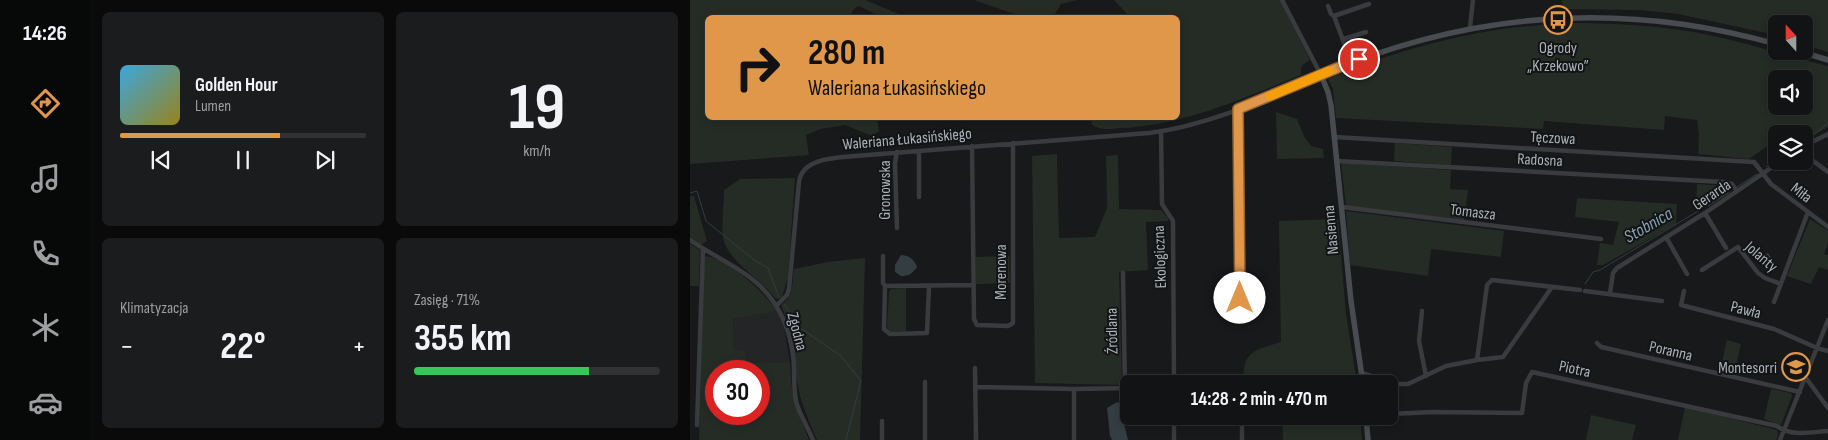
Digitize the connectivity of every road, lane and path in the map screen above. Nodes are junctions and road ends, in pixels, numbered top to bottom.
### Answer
1 (1282, 0) edge
2 (1473, 0) edge
3 (1370, 4) dead end
4 (1328, 6) dead end
5 (1334, 16) junction
6 (1470, 28) junction
7 (1366, 32) dead end
8 (1344, 40) junction
9 (1768, 42) edge
10 (1813, 55) edge
11 (1828, 60) edge
12 (1351, 62) junction
13 (1321, 74) junction
14 (1238, 109) junction
15 (1162, 131) junction
16 (1828, 134) edge
17 (1335, 137) junction
18 (1813, 142) edge
19 (1013, 143) junction
20 (972, 146) junction
21 (919, 151) junction
22 (897, 152) junction
23 (1337, 161) junction
24 (1813, 161) edge
25 (1768, 170) edge
26 (1828, 172) edge
27 (1764, 173) junction
28 (1737, 191) junction
29 (919, 197) dead end
30 (1342, 207) junction
31 (1808, 212) junction
32 (1705, 213) junction
33 (1828, 227) edge
34 (896, 228) dead end
35 (1666, 237) junction
36 (1601, 239) dead end
37 (690, 240) edge
38 (1726, 248) dead end
39 (703, 249) junction
40 (883, 256) dead end
41 (1702, 270) dead end
42 (1123, 273) dead end
43 (1687, 274) dead end
44 (1781, 284) junction
45 (974, 285) junction
46 (885, 286) junction
47 (929, 286) junction
48 (1552, 286) junction
49 (1684, 290) dead end
50 (1610, 293) junction
51 (1662, 301) dead end
52 (1774, 302) dead end
53 (777, 305) junction
54 (1422, 311) dead end
55 (1240, 317) dead end
56 (1828, 320) edge
57 (1598, 343) dead end
58 (1817, 348) junction
59 (1827, 352) edge
60 (1477, 360) junction
61 (975, 368) dead end
62 (1362, 374) joint
63 (1127, 375) edge
64 (1174, 375) edge
65 (1426, 376) junction
66 (1806, 378) junction
67 (925, 382) dead end
68 (976, 387) junction
69 (1120, 388) edge
70 (1074, 389) junction
71 (1800, 392) junction
72 (1828, 408) edge
73 (1398, 414) edge
74 (882, 421) dead end
75 (697, 425) dead end
76 (1174, 425) edge
77 (1242, 425) edge
78 (1367, 425) edge
79 (1783, 431) junction
80 (1828, 431) edge
81 (813, 440) edge
82 (882, 440) edge
83 (925, 440) edge
84 (976, 440) edge
85 (1074, 440) edge
86 (1174, 440) edge
87 (1242, 440) edge
88 (1368, 440) edge
89 (1780, 440) edge

1 - 13 street
2 - 6 street
3 - 5 street
4 - 5 street
5 - 8 street
6 - 9 street, Waleriana Łukasińskiego
6 - 12 street, Waleriana Łukasińskiego
7 - 8 street
8 - 12 street
10 - 11 street
12 - 13 street, Waleriana Łukasińskiego
13 - 14 street, Waleriana Łukasińskiego
13 - 17 street, Nasienna
14 - 15 street, Waleriana Łukasińskiego
14 - 55 street
15 - 19 street, Waleriana Łukasińskiego
15 - 64 street, Ekologiczna
16 - 18 street
17 - 23 street, Nasienna
17 - 27 street, Tęczowa
19 - 20 street, Waleriana Łukasińskiego
19 - 45 street, Morenowa
20 - 21 street, Waleriana Łukasińskiego
20 - 45 street, Morenowa
21 - 22 street, Waleriana Łukasińskiego
21 - 29 street
22 - 34 street, Gronowska
22 - 53 street, Waleriana Łukasińskiego
23 - 28 street, Radosna
23 - 30 street, Nasienna
24 - 26 street
25 - 27 street, Gerarda
27 - 28 street, Gerarda
27 - 31 street, Miła
28 - 32 street, Gerarda
30 - 36 street, Tomasza
30 - 62 street, Nasienna
31 - 33 street, Miła
31 - 44 street
32 - 35 street, Gerarda
32 - 38 street
35 - 43 street
35 - 50 street, Gerarda
37 - 39 street, Zgodna
39 - 53 street, Zgodna
39 - 75 street
40 - 46 street
41 - 44 street, Jolanty
42 - 63 street, Źródlana
44 - 52 street
45 - 47 street, Morenowa
46 - 47 street, Morenowa
46 - 47 street
48 - 50 street
48 - 60 street
48 - 60 street
49 - 58 street, Pawła
50 - 51 street
53 - 81 street, Zgodna
54 - 65 street
56 - 58 street
57 - 71 street, Poranna
58 - 59 street
58 - 66 street
60 - 65 street
61 - 68 street
62 - 65 street
66 - 71 street
66 - 72 street
67 - 83 street
68 - 70 street
68 - 84 street
69 - 70 street
70 - 85 street
71 - 79 street
73 - 79 street, Piotra
74 - 82 street
76 - 86 street
77 - 87 street
78 - 88 street
79 - 80 street
79 - 89 street

